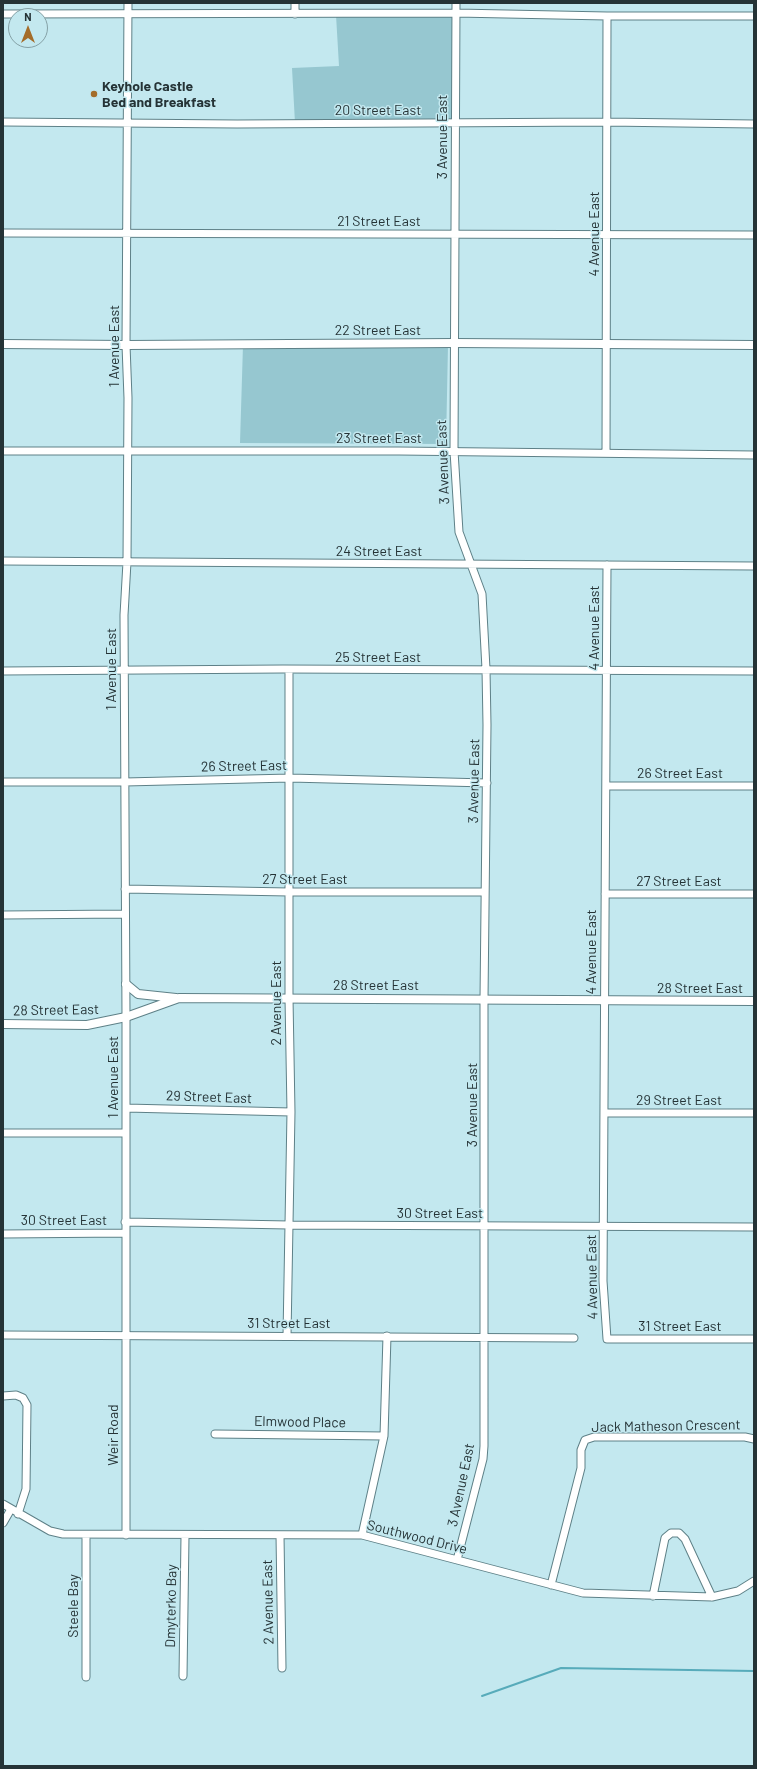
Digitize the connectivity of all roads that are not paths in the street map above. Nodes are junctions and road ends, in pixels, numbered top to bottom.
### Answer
1 (128, 3) edge
2 (295, 3) edge
3 (456, 3) edge
4 (3, 11) edge
5 (456, 13) junction
6 (7, 14) edge
7 (128, 14) junction
8 (295, 14) junction
9 (607, 16) junction
10 (754, 16) edge
11 (3, 122) edge
12 (128, 122) junction
13 (456, 122) junction
14 (607, 122) junction
15 (754, 124) edge
16 (3, 233) edge
17 (127, 233) junction
18 (606, 234) junction
19 (455, 235) junction
20 (754, 235) edge
21 (455, 343) junction
22 (3, 344) edge
23 (126, 345) junction
24 (606, 345) junction
25 (754, 345) edge
26 (3, 451) edge
27 (127, 451) junction
28 (454, 451) junction
29 (606, 453) junction
30 (754, 455) edge
31 (3, 561) edge
32 (127, 562) junction
33 (471, 564) junction
34 (607, 565) junction
35 (754, 566) edge
36 (486, 669) junction
37 (289, 670) junction
38 (607, 670) junction
39 (3, 671) edge
40 (125, 671) junction
41 (754, 671) edge
42 (290, 778) junction
43 (3, 782) edge
44 (125, 782) junction
45 (486, 783) junction
46 (606, 786) junction
47 (754, 786) edge
48 (125, 889) junction
49 (289, 892) junction
50 (486, 892) junction
51 (604, 894) junction
52 (754, 894) edge
53 (125, 914) junction
54 (3, 915) edge
55 (126, 984) junction
56 (179, 998) junction
57 (289, 998) junction
58 (484, 999) junction
59 (604, 1000) junction
60 (754, 1001) edge
61 (126, 1017) junction
62 (3, 1024) edge
63 (126, 1108) junction
64 (291, 1112) junction
65 (604, 1113) junction
66 (754, 1113) edge
67 (3, 1133) edge
68 (125, 1133) junction
69 (125, 1222) junction
70 (289, 1225) junction
71 (485, 1226) junction
72 (604, 1227) junction
73 (754, 1227) edge
74 (125, 1233) junction
75 (3, 1234) edge
76 (3, 1335) edge
77 (125, 1336) junction
78 (287, 1336) junction
79 (388, 1336) junction
80 (485, 1338) junction
81 (574, 1338) dead end
82 (607, 1339) joint
83 (754, 1339) edge
84 (3, 1396) edge
85 (215, 1434) dead end
86 (384, 1436) junction
87 (754, 1439) edge
88 (3, 1504) edge
89 (11, 1509) junction
90 (18, 1514) junction
91 (3, 1523) edge
92 (86, 1535) junction
93 (126, 1535) junction
94 (280, 1535) junction
95 (362, 1535) junction
96 (185, 1536) junction
97 (457, 1560) junction
98 (754, 1581) edge
99 (552, 1585) junction
100 (653, 1596) junction
101 (712, 1597) junction
102 (282, 1668) dead end
103 (183, 1676) dead end
104 (86, 1677) dead end

1 - 7 street, 1 Avenue East
2 - 8 street
3 - 5 street, 3 Avenue East
4 - 6 street
5 - 8 street
5 - 9 street
5 - 13 street, 3 Avenue East
6 - 7 street
7 - 8 street
7 - 12 street, 1 Avenue East
9 - 10 street
9 - 14 street, 4 Avenue East
11 - 12 street, 20 Street East
12 - 13 street, 20 Street East
12 - 17 street, 1 Avenue East
13 - 14 street, 20 Street East
13 - 19 street, 3 Avenue East
14 - 15 street, 20 Street East
14 - 18 street, 4 Avenue East
16 - 17 street, 21 Street East
17 - 19 street, 21 Street East
17 - 23 street, 1 Avenue East
18 - 19 street, 21 Street East
18 - 20 street, 21 Street East
18 - 24 street, 4 Avenue East
19 - 21 street, 3 Avenue East
21 - 23 street, 22 Street East
21 - 24 street, 22 Street East
21 - 28 street, 3 Avenue East
22 - 23 street, 22 Street East
23 - 27 street, 1 Avenue East
24 - 25 street, 22 Street East
24 - 29 street, 4 Avenue East
26 - 27 street, 23 Street East
27 - 28 street, 23 Street East
27 - 32 street, 1 Avenue East
28 - 29 street, 23 Street East
28 - 33 street, 3 Avenue East
29 - 30 street, 23 Street East
31 - 32 street, 24 Street East
32 - 33 street, 24 Street East
32 - 40 street, 1 Avenue East
33 - 34 street, 24 Street East
33 - 36 street, 3 Avenue East
34 - 35 street, 24 Street East
34 - 38 street, 4 Avenue East
36 - 37 street, 25 Street East
36 - 38 street, 25 Street East
36 - 45 street, 3 Avenue East
37 - 40 street, 25 Street East
37 - 42 street, 2 Avenue East
38 - 41 street, 25 Street East
38 - 46 street, 4 Avenue East
39 - 40 street, 25 Street East
40 - 44 street, 1 Avenue East
42 - 44 street, 26 Street East
42 - 45 street, 26 Street East
42 - 49 street, 2 Avenue East
43 - 44 street, 26 Street East
44 - 48 street, 1 Avenue East
45 - 50 street, 3 Avenue East
46 - 47 street, 26 Street East
46 - 51 street, 4 Avenue East
48 - 49 street, 27 Street East
48 - 53 street, 1 Avenue East
49 - 50 street, 27 Street East
49 - 57 street, 2 Avenue East
50 - 58 street, 3 Avenue East
51 - 52 street, 27 Street East
51 - 59 street, 4 Avenue East
53 - 54 street
53 - 55 street, 1 Avenue East
55 - 56 street
55 - 61 street, 1 Avenue East
56 - 57 street, 28 Street East
56 - 61 street, 28 Street East
57 - 58 street, 28 Street East
57 - 64 street, 2 Avenue East
58 - 59 street, 28 Street East
58 - 71 street, 3 Avenue East
59 - 60 street, 28 Street East
59 - 65 street, 4 Avenue East
61 - 62 street, 28 Street East
61 - 63 street, 1 Avenue East
63 - 64 street, 29 Street East
63 - 68 street, 1 Avenue East
64 - 70 street, 2 Avenue East
65 - 66 street, 29 Street East
65 - 72 street, 4 Avenue East
67 - 68 street
68 - 69 street, 1 Avenue East
69 - 70 street, 30 Street East
69 - 74 street, 1 Avenue East
70 - 71 street, 30 Street East
70 - 78 street, 2 Avenue East
71 - 72 street, 30 Street East
71 - 80 street, 3 Avenue East
72 - 73 street, 30 Street East
72 - 82 street, 4 Avenue East
74 - 75 street, 30 Street East
74 - 77 street, 1 Avenue East
76 - 77 street, 31 Street East
77 - 78 street, 31 Street East
77 - 93 street, Weir Road
78 - 79 street, 31 Street East
79 - 80 street, 31 Street East
79 - 86 street
80 - 81 street, 31 Street East
80 - 97 street, 3 Avenue East
82 - 83 street, 31 Street East
84 - 90 street
85 - 86 street, Elmwood Place
86 - 95 street
87 - 99 street, Jack Matheson Crescent
88 - 89 street, Southwood Drive
89 - 90 street, Southwood Drive
89 - 91 street
90 - 92 street, Southwood Drive
92 - 93 street, Southwood Drive
92 - 104 street, Steele Bay
93 - 96 street, Southwood Drive
94 - 95 street, Southwood Drive
94 - 96 street, Southwood Drive
94 - 102 street, 2 Avenue East
95 - 97 street, Southwood Drive
96 - 103 street, Dmyterko Bay
97 - 99 street, Southwood Drive
98 - 101 street, Southwood Drive
99 - 100 street, Southwood Drive
100 - 101 street, Southwood Drive
100 - 101 street

